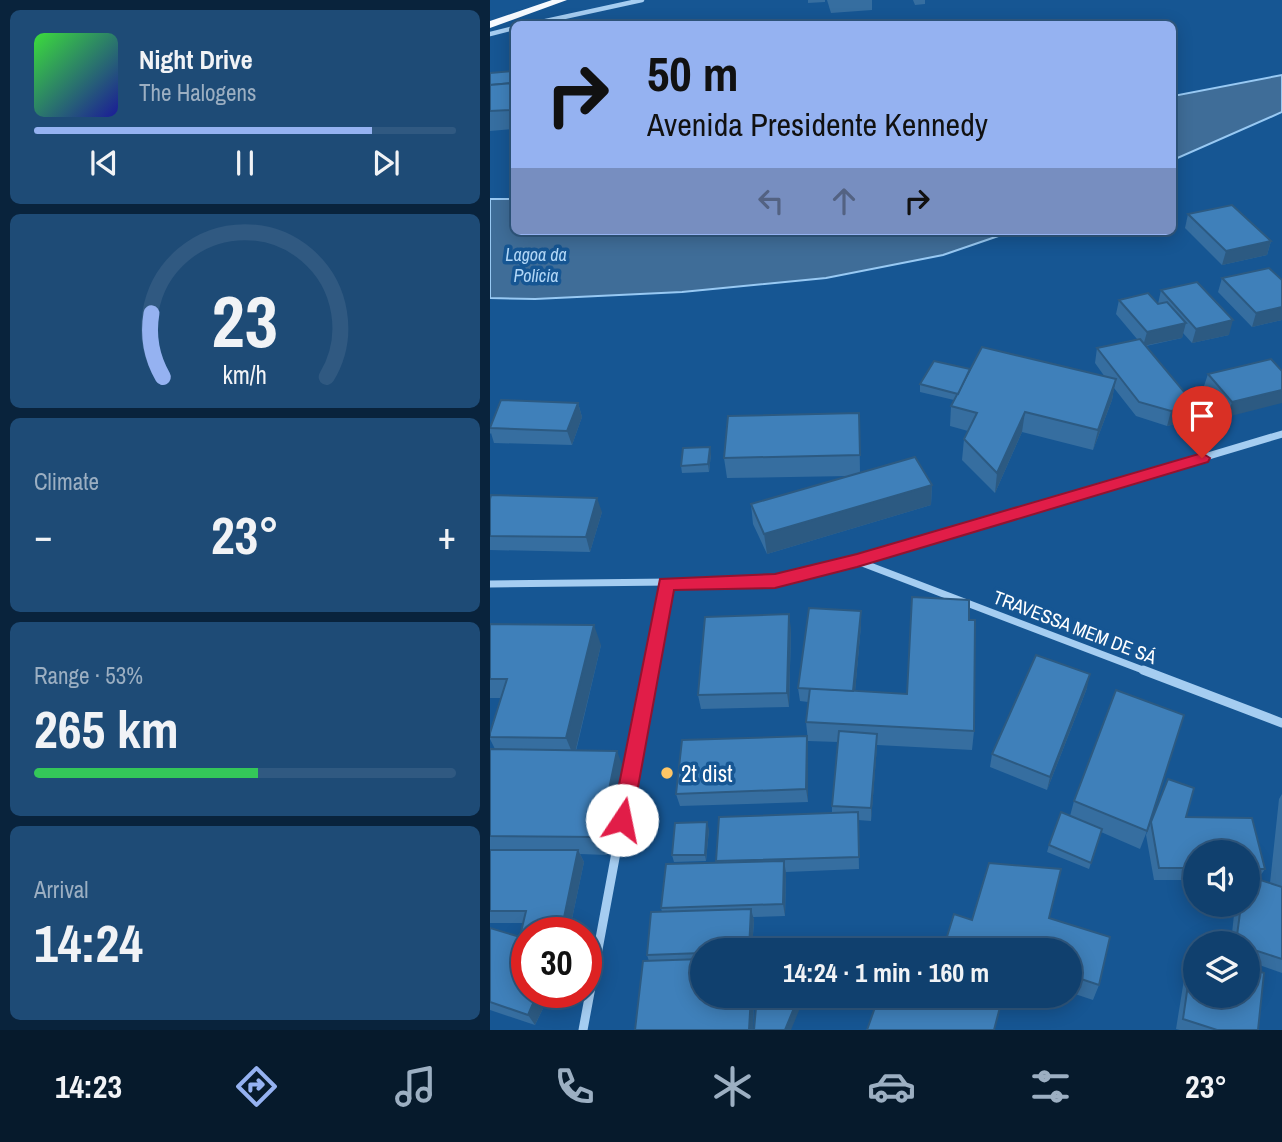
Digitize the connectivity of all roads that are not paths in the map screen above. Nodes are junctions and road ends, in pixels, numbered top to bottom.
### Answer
1 (562, 0) edge
2 (642, 0) edge
3 (546, 21) edge
4 (490, 25) edge
5 (511, 30) edge
6 (490, 34) edge
7 (1282, 435) edge
8 (857, 561) junction
9 (490, 584) edge
10 (666, 584) junction
11 (1282, 723) edge
12 (583, 1030) edge

1 - 4 highway
2 - 3 street
5 - 6 street
7 - 8 street
8 - 10 street
8 - 11 street, TRAVESSA MEM DE SÁ
9 - 10 street
10 - 12 street

